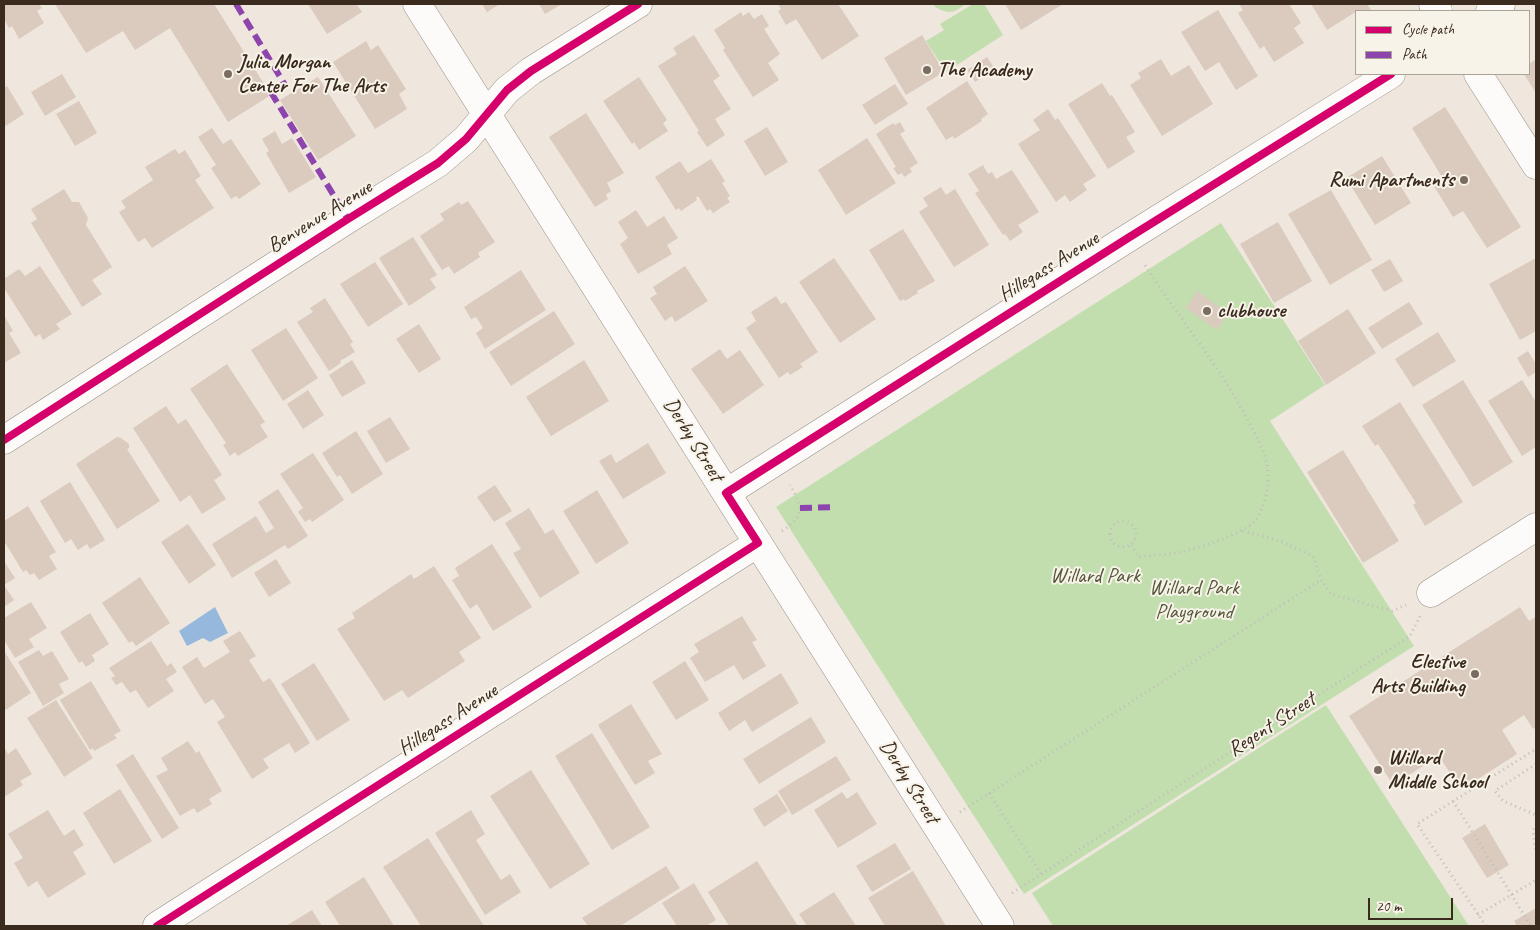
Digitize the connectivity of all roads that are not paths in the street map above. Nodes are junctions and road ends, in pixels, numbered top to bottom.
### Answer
1 (417, 4) edge
2 (638, 4) edge
3 (1389, 75) edge
4 (1479, 75) edge
5 (487, 113) junction
6 (1536, 165) edge
7 (4, 440) edge
8 (726, 493) junction
9 (1536, 527) edge
10 (759, 544) junction
11 (1431, 594) road end
12 (994, 917) edge
13 (157, 926) edge

1 - 5 street, Derby Street
2 - 5 street, Benvenue Avenue
3 - 8 street, Hillegass Avenue
4 - 6 street
5 - 7 street, Benvenue Avenue
5 - 8 street, Derby Street
8 - 10 street, Derby Street
9 - 11 street
10 - 12 street, Derby Street
10 - 13 street, Hillegass Avenue

